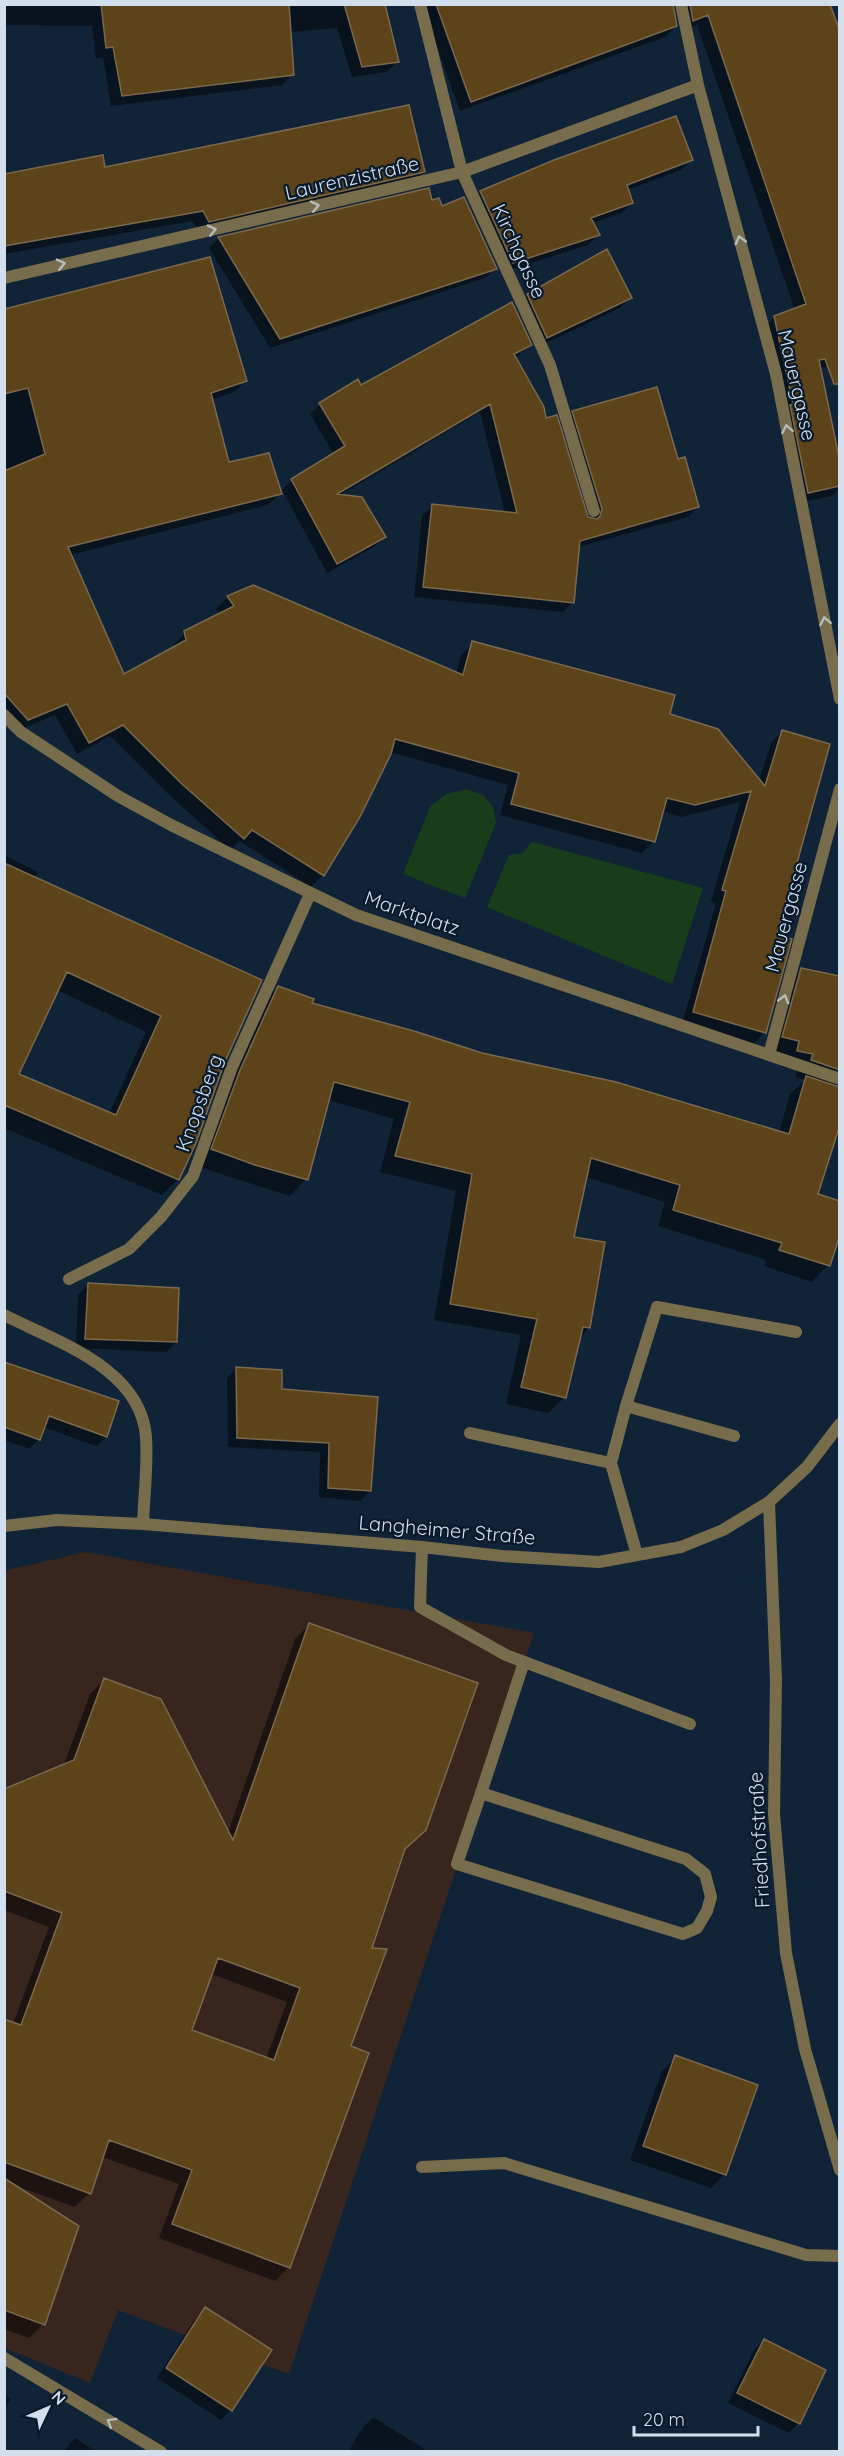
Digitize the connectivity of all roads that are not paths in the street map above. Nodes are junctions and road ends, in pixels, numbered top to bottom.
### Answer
1 (420, 4) edge
2 (681, 4) edge
3 (698, 85) junction
4 (462, 172) junction
5 (4, 278) edge
6 (594, 511) dead end
7 (840, 699) edge
8 (4, 715) edge
9 (840, 789) edge
10 (310, 894) junction
11 (769, 1055) junction
12 (840, 1079) edge
13 (69, 1279) dead end
14 (4, 1316) edge
15 (796, 1332) dead end
16 (626, 1406) junction
17 (840, 1424) edge
18 (470, 1433) dead end
19 (735, 1436) dead end
20 (611, 1463) junction
21 (770, 1502) junction
22 (143, 1524) junction
23 (4, 1526) edge
24 (422, 1547) junction
25 (637, 1555) junction
26 (525, 1662) junction
27 (690, 1724) dead end
28 (481, 1793) junction
29 (836, 2152) edge
30 (422, 2167) dead end
31 (840, 2170) edge
32 (840, 2256) edge
33 (4, 2358) edge
34 (161, 2451) edge

1 - 4 street, Kirchgasse
2 - 3 street, Mauergasse
3 - 4 street, Laurenzistraße
7 -> 3 street, Mauergasse
5 -> 4 street, Laurenzistraße
4 - 6 street, Kirchgasse
8 - 10 street, Marktplatz
11 -> 9 street, Mauergasse
10 - 11 street, Marktplatz
10 - 13 street, Knopsberg
11 - 12 street, Marktplatz
14 - 22 street
15 - 16 street
16 - 19 street
16 - 20 street
17 - 21 street, Langheimer Straße
18 - 20 street
20 - 25 street
21 - 25 street, Langheimer Straße
21 - 29 street, Friedhofstraße
22 - 23 street, Langheimer Straße
22 - 24 street, Langheimer Straße
24 - 25 street, Langheimer Straße
24 - 26 street
26 - 27 street
26 - 28 street
28 - 28 street
29 - 31 street, Friedhofstraße
30 - 32 street
34 -> 33 street

